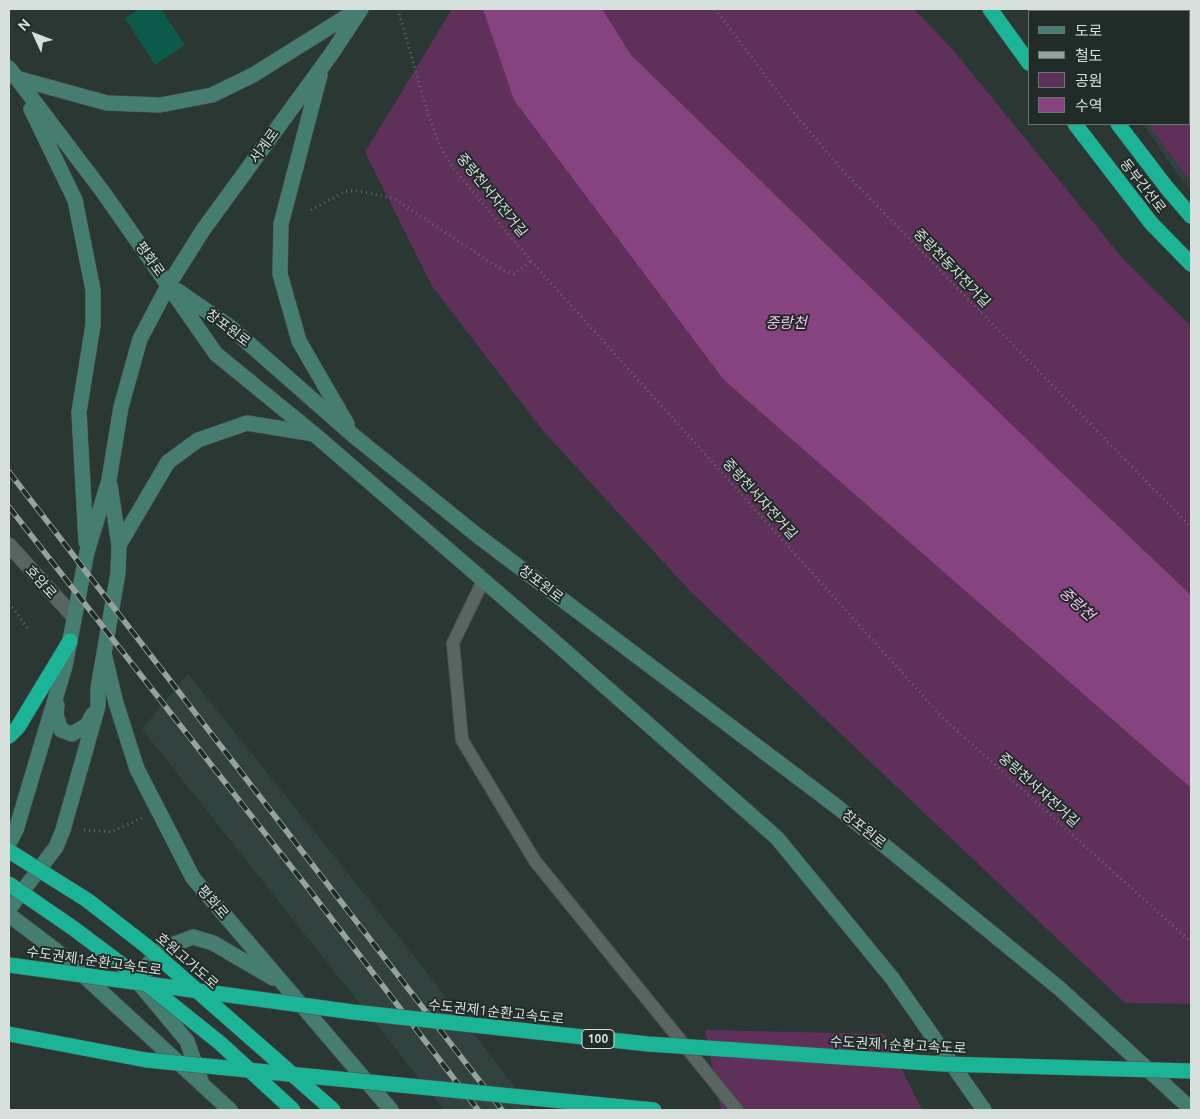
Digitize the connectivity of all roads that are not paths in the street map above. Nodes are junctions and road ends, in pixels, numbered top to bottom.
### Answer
1 (360, 9) edge
2 (990, 9) edge
3 (1028, 62) edge
4 (322, 66) junction
5 (13, 73) edge
6 (1075, 125) edge
7 (1119, 125) edge
8 (1191, 216) edge
9 (1191, 264) edge
10 (168, 284) junction
11 (314, 434) junction
12 (354, 436) junction
13 (110, 480) junction
14 (9, 545) edge
15 (119, 545) junction
16 (87, 552) junction
17 (483, 581) junction
18 (74, 617) junction
19 (70, 641) junction
20 (104, 654) junction
21 (59, 686) junction
22 (98, 706) junction
23 (9, 736) edge
24 (9, 843) edge
25 (9, 851) edge
26 (9, 884) edge
27 (9, 909) edge
28 (9, 915) edge
29 (9, 965) edge
30 (283, 984) junction
31 (9, 1034) edge
32 (1191, 1071) edge
33 (202, 1084) junction
34 (1191, 1109) edge
35 (230, 1110) edge
36 (293, 1110) edge
37 (333, 1110) edge
38 (392, 1110) edge
39 (654, 1110) edge
40 (737, 1110) edge
41 (984, 1110) edge

1 - 4 main road, 서계로
1 - 5 main road
2 - 3 highway
4 - 10 main road, 서계로
4 - 12 main road
5 - 10 main road, 평화로
5 - 16 main road
6 - 9 highway, 동부간선로
7 - 8 highway, 동부간선로
10 - 11 main road, 창포원로
10 - 12 main road, 창포원로
10 - 13 main road, 평화로
11 - 15 main road
11 - 17 main road, 창포원로
12 - 34 main road, 창포원로
13 - 15 main road, 평화로
13 - 16 main road, 평화로
14 - 18 street, 호암로
15 - 20 main road, 평화로
16 - 18 main road, 평화로
17 - 40 lane
17 - 41 main road, 창포원로
18 - 19 main road, 평화로
19 - 21 main road, 평화로
19 - 23 highway
20 - 22 main road, 평화로
20 - 30 main road, 평화로
21 - 22 main road
21 - 24 main road, 평화로
22 - 27 main road, 평화로
25 - 37 highway, 호원고가도로, bridge
26 - 36 highway, bridge
28 - 33 main road
29 - 32 highway, 수도권제1순환고속도로 / 100, bridge
30 - 33 main road
30 - 38 main road, 평화로
31 - 39 highway, bridge
33 - 35 main road

